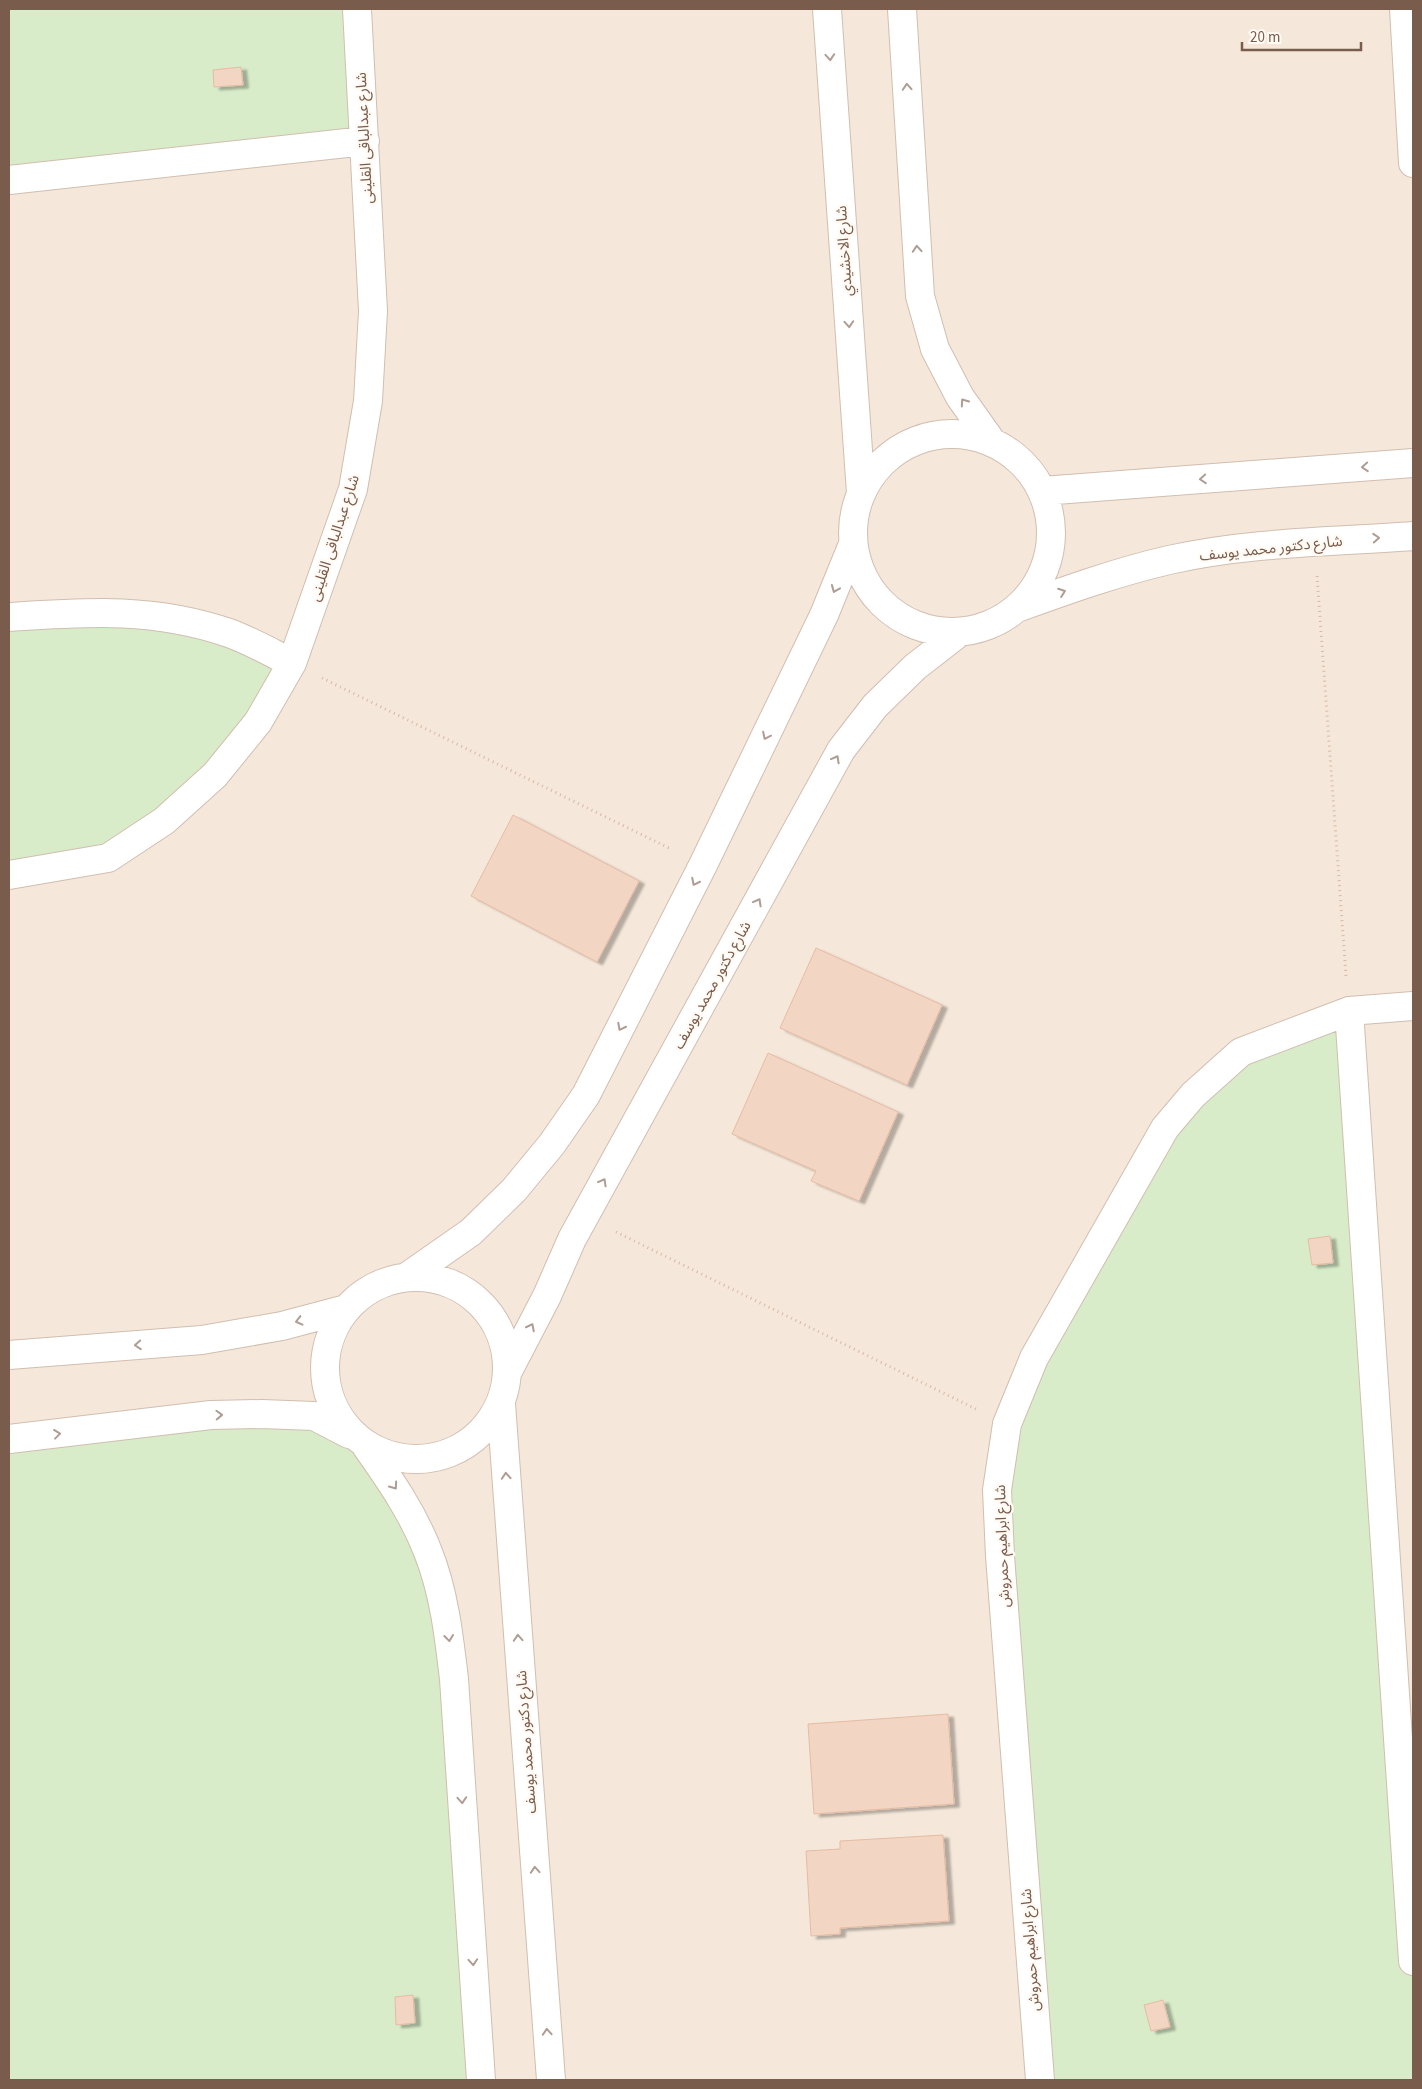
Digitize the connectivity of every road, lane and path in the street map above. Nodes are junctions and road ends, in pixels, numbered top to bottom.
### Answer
1 (357, 9) edge
2 (827, 9) edge
3 (902, 9) edge
4 (1404, 9) edge
5 (365, 141) junction
6 (1413, 163) edge
7 (9, 180) edge
8 (992, 442) junction
9 (1413, 463) edge
10 (1042, 491) junction
11 (860, 493) junction
12 (1413, 536) edge
13 (1314, 543) junction
14 (853, 544) junction
15 (1016, 609) junction
16 (9, 617) edge
17 (960, 632) junction
18 (292, 663) junction
19 (703, 865) junction
20 (9, 875) edge
21 (1413, 1006) edge
22 (1349, 1011) junction
23 (584, 1217) junction
24 (408, 1276) junction
25 (346, 1309) junction
26 (9, 1355) edge
27 (508, 1371) junction
28 (501, 1404) junction
29 (1007, 1424) junction
30 (9, 1439) edge
31 (361, 1442) junction
32 (1413, 1961) edge
33 (481, 2080) edge
34 (550, 2080) edge
35 (1040, 2080) edge

1 - 5 street, شارع عبدالباقى القلينى
2 -> 11 street, شارع الاخشيدي
8 -> 3 street
4 - 6 street
5 - 7 street
5 - 18 street, شارع عبدالباقى القلينى
8 - 10 street
8 - 11 street
9 -> 10 street
10 - 15 street
11 - 14 street
13 -> 12 street, شارع دكتور محمد يوسف
15 -> 13 street, شارع دكتور محمد يوسف
13 - 22 path
14 - 17 street
14 -> 19 street
15 - 17 street
16 - 18 street
23 -> 17 street, شارع دكتور محمد يوسف
18 - 19 path
18 - 20 street, شارع عبدالباقى القلينى
19 -> 24 street
21 - 22 street, شارع ابراهيم حمروش
22 - 29 street, شارع ابراهيم حمروش
22 - 32 street
27 -> 23 street, شارع دكتور محمد يوسف
23 - 29 path
24 - 25 street
24 - 27 street
25 -> 26 street
25 - 31 street
27 - 28 street
28 - 31 street
34 -> 28 street, شارع دكتور محمد يوسف
29 - 35 street, شارع ابراهيم حمروش
30 -> 31 street
31 -> 33 street

